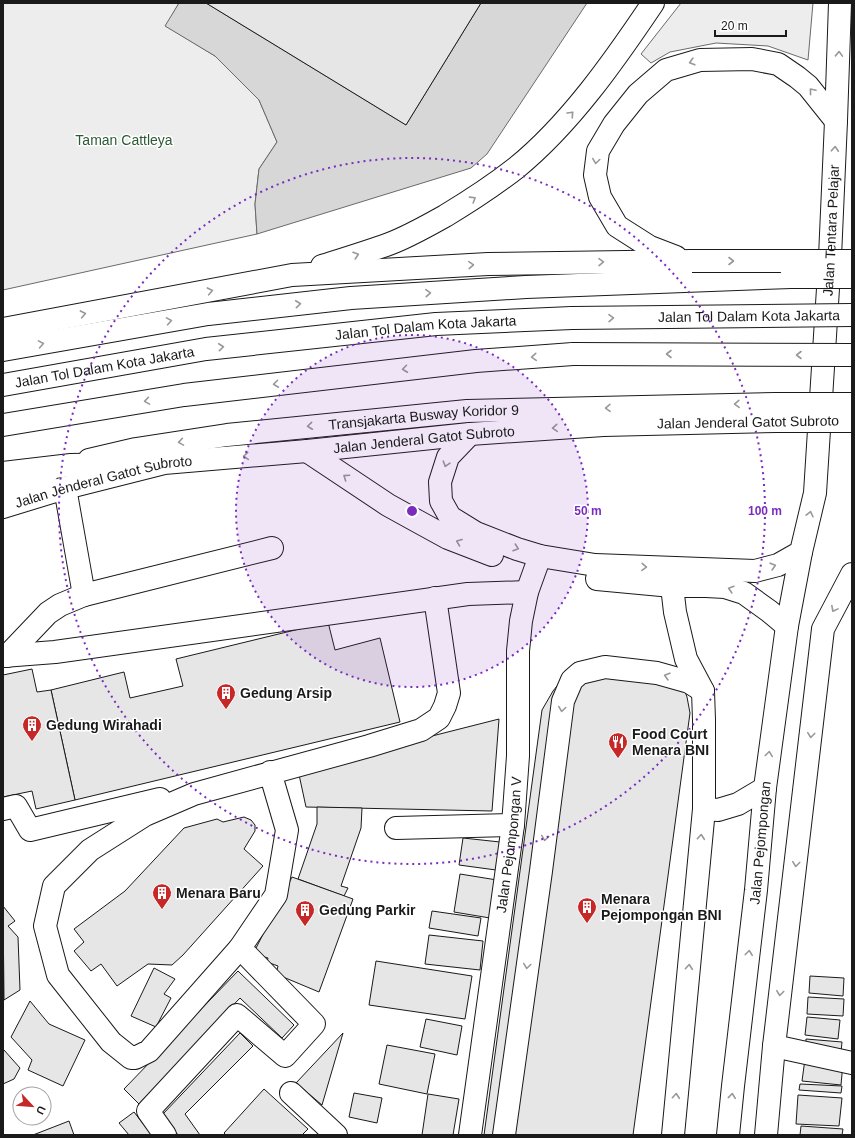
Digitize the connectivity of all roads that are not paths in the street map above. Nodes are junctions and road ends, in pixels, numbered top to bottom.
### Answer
1 (653, 3) edge
2 (840, 3) edge
3 (836, 121) junction
4 (689, 261) junction
5 (852, 261) edge
6 (292, 275) junction
7 (852, 277) edge
8 (852, 315) edge
9 (3, 329) edge
10 (3, 350) edge
11 (852, 355) edge
12 (3, 386) edge
13 (852, 404) edge
14 (776, 412) junction
15 (852, 421) edge
16 (3, 425) edge
17 (470, 434) junction
18 (307, 451) junction
19 (164, 463) junction
20 (70, 465) junction
21 (3, 472) edge
22 (3, 488) edge
23 (65, 488) junction
24 (3, 507) edge
25 (272, 548) dead end
26 (801, 552) junction
27 (537, 562) junction
28 (852, 574) edge
29 (672, 577) junction
30 (528, 592) junction
31 (84, 595) junction
32 (435, 598) junction
33 (787, 626) junction
34 (5, 656) edge
35 (703, 691) junction
36 (270, 772) junction
37 (765, 788) junction
38 (9, 808) edge
39 (704, 809) junction
40 (513, 825) junction
41 (396, 828) dead end
42 (240, 948) junction
43 (774, 1046) junction
44 (852, 1063) edge
45 (290, 1093) dead end
46 (165, 1135) edge
47 (336, 1135) edge
48 (470, 1135) edge
49 (504, 1135) edge
50 (673, 1135) edge
51 (728, 1135) edge
52 (766, 1135) edge

6 -> 1 main road
3 -> 2 main road, Jalan Tentara Pelajar
3 -> 4 main road
26 -> 3 main road, Jalan Tentara Pelajar
4 -> 5 main road, bridge
6 -> 4 main road
9 -> 6 main road
10 -> 7 main road, bridge
12 -> 8 main road, Jalan Tol Dalam Kota Jakarta, bridge
11 -> 16 main road, bridge
13 - 14 main road, Transjakarta Busway Koridor 9, bridge
14 - 15 main road, Jalan Jenderal Gatot Subroto, bridge
14 -> 17 main road, Jalan Jenderal Gatot Subroto
14 -> 20 main road, Transjakarta Busway Koridor 9
17 - 18 main road, Jalan Jenderal Gatot Subroto
17 -> 27 main road
18 -> 19 main road, Jalan Jenderal Gatot Subroto
27 -> 18 main road
19 - 20 main road
19 - 23 main road, Jalan Jenderal Gatot Subroto
20 - 21 main road
20 - 22 main road, Transjakarta Busway Koridor 9
23 - 24 main road, Jalan Jenderal Gatot Subroto
23 - 31 main road
25 - 31 main road
29 -> 26 main road
26 - 33 main road, Jalan Pejompongan
27 - 29 main road
27 - 30 main road, Jalan Pejompongan V
28 -> 43 main road
33 -> 29 main road
29 - 35 main road
30 - 32 main road
30 - 40 main road, Jalan Pejompongan V
31 - 34 main road
32 - 34 main road
32 - 36 main road
37 -> 33 main road, Jalan Pejompongan
35 - 39 main road
35 -> 49 main road
36 - 38 main road
36 - 42 main road
36 - 42 main road
37 - 39 main road
51 -> 37 main road, Jalan Pejompongan
50 -> 39 main road
40 - 41 main road
40 - 48 main road, Jalan Pejompongan V
42 - 46 main road
43 - 44 main road
43 - 52 main road
45 - 47 main road

